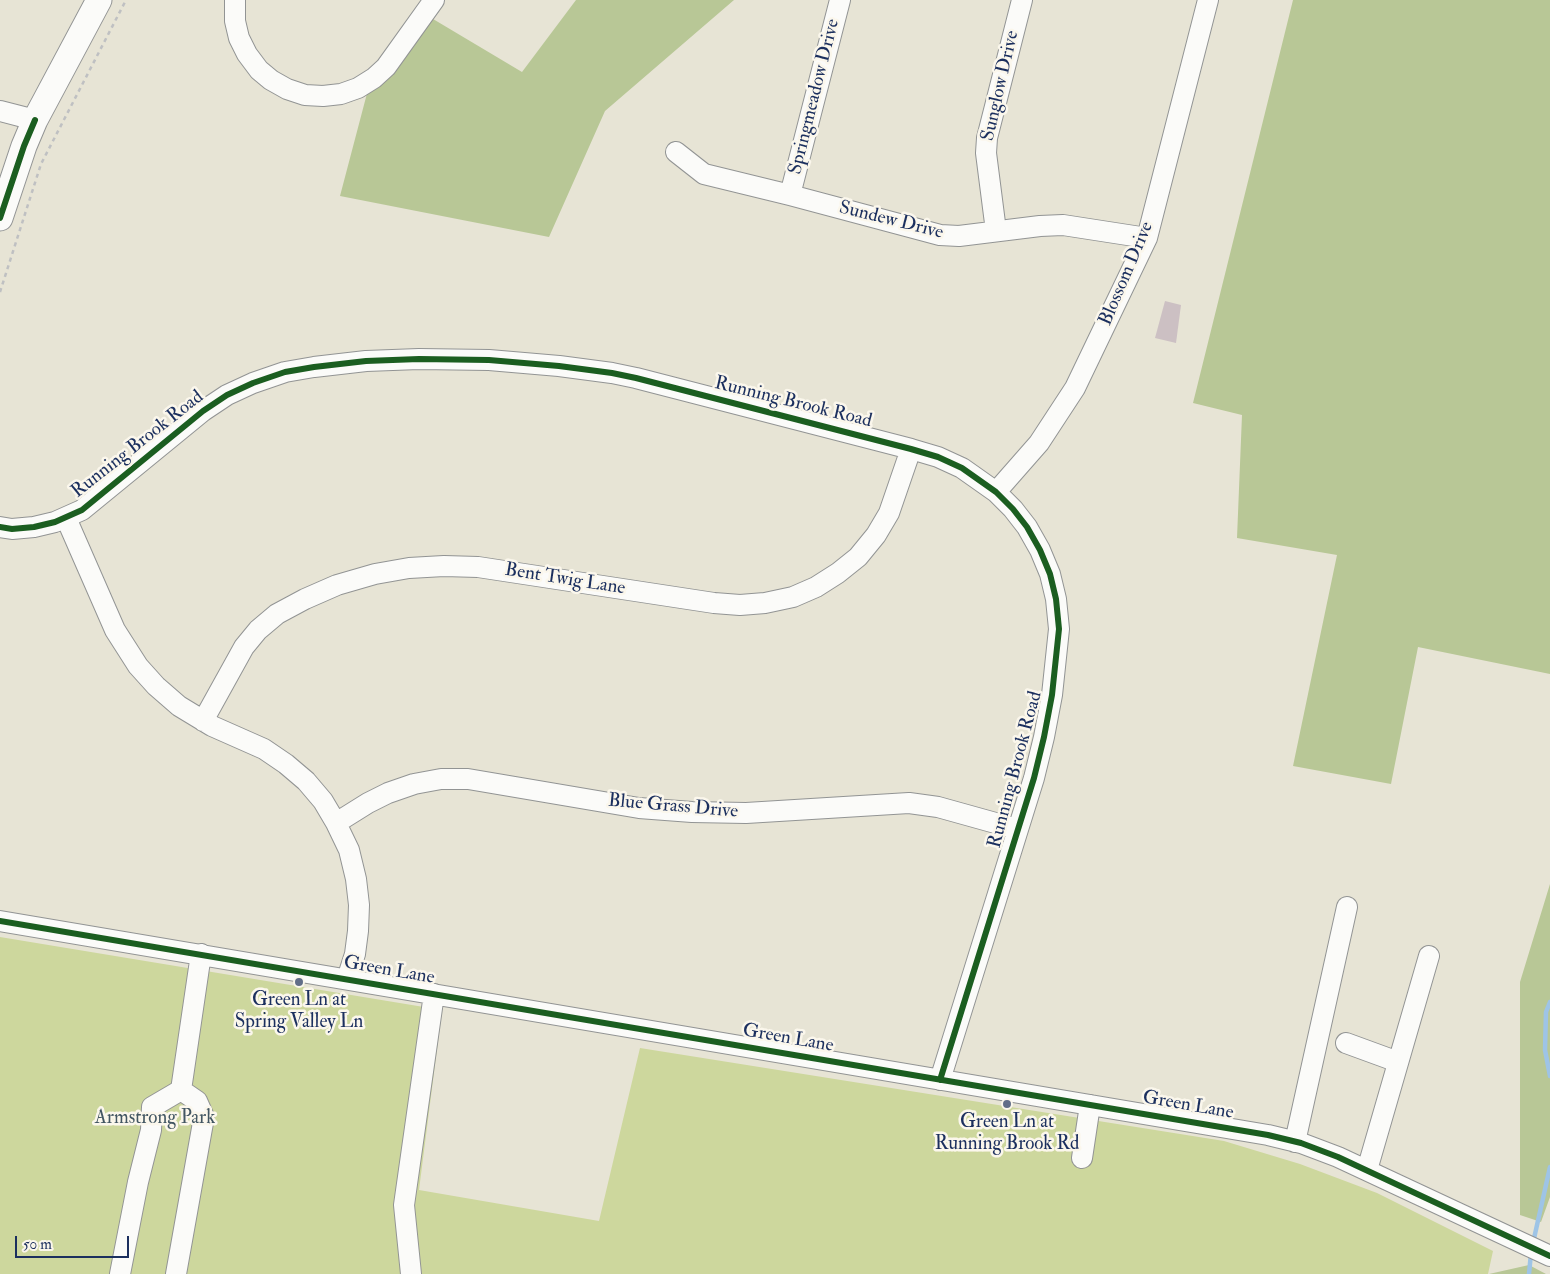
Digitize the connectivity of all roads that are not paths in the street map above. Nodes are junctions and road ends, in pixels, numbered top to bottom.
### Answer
1 (99, 0) edge
2 (235, 0) edge
3 (434, 0) edge
4 (840, 0) edge
5 (1022, 0) edge
6 (1208, 0) edge
7 (0, 111) edge
8 (35, 120) junction
9 (676, 152) dead end
10 (790, 195) junction
11 (0, 218) edge
12 (996, 231) junction
13 (1147, 238) junction
14 (911, 449) junction
15 (996, 492) junction
16 (66, 518) junction
17 (0, 527) edge
18 (203, 721) junction
19 (336, 823) junction
20 (1018, 829) junction
21 (1347, 907) dead end
22 (0, 921) edge
23 (201, 954) junction
24 (1428, 956) dead end
25 (347, 979) junction
26 (434, 994) junction
27 (1346, 1043) dead end
28 (1398, 1062) junction
29 (940, 1080) junction
30 (181, 1090) junction
31 (1090, 1105) junction
32 (1295, 1142) junction
33 (1082, 1158) dead end
34 (1367, 1170) junction
35 (1545, 1254) edge
36 (120, 1274) edge
37 (176, 1274) edge
38 (411, 1274) edge

1 - 8 main road
2 - 3 street
4 - 10 street, Springmeadow Drive
5 - 12 street, Sunglow Drive
6 - 13 street, Blossom Drive
7 - 8 street
8 - 11 main road
9 - 10 street, Sundew Drive
10 - 12 street, Sundew Drive
12 - 13 street, Sundew Drive
13 - 15 street, Blossom Drive
14 - 15 street, Running Brook Road
14 - 16 street, Running Brook Road
14 - 18 street, Bent Twig Lane
15 - 20 street, Running Brook Road
16 - 17 street, Running Brook Road
16 - 18 street
18 - 19 street
19 - 20 street, Blue Grass Drive
19 - 25 street
20 - 29 street, Running Brook Road
21 - 32 street
22 - 23 street, Green Lane
23 - 25 street, Green Lane
23 - 30 street
24 - 28 street
25 - 26 street, Green Lane
26 - 29 street, Green Lane
26 - 38 street
27 - 28 street
28 - 34 street
29 - 31 street, Green Lane
30 - 36 street
30 - 37 street
31 - 32 street, Green Lane
31 - 33 street
32 - 34 street, Green Lane
34 - 35 street, Green Lane

